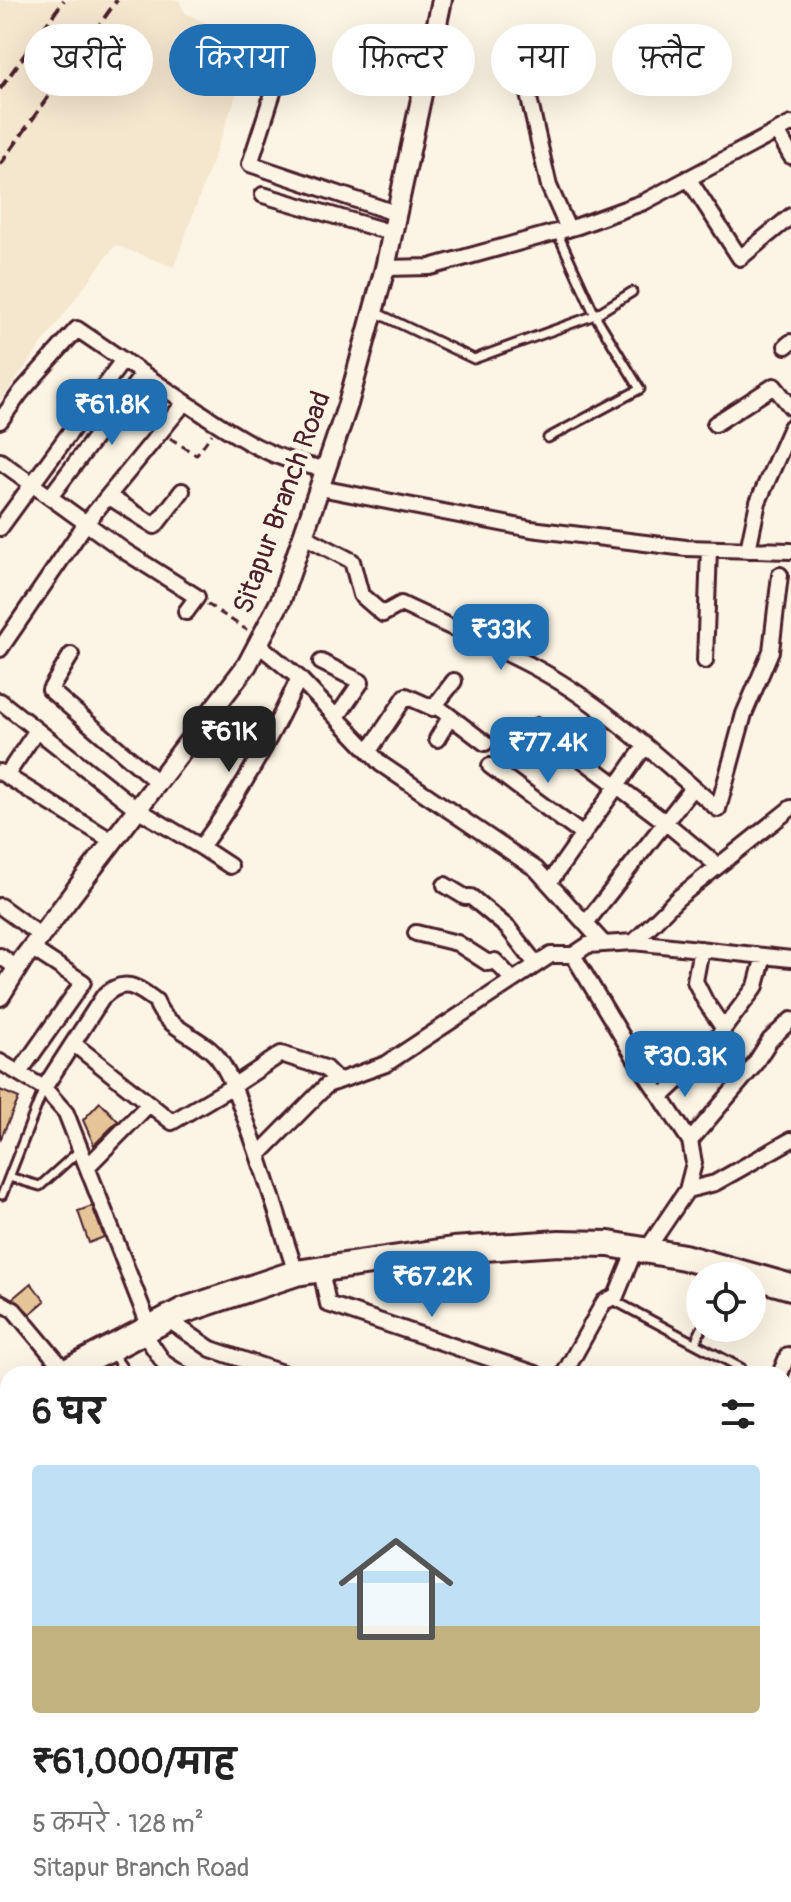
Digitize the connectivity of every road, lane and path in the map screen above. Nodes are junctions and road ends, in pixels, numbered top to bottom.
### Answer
1 (442, 0) edge
2 (272, 96) edge
3 (529, 96) edge
4 (791, 124) edge
5 (777, 131) junction
6 (791, 156) edge
7 (688, 178) junction
8 (263, 195) dead end
9 (398, 214) junction
10 (791, 216) edge
11 (563, 231) junction
12 (393, 233) junction
13 (385, 268) junction
14 (632, 292) dead end
15 (373, 311) junction
16 (595, 315) junction
17 (123, 360) junction
18 (143, 374) junction
19 (185, 402) junction
20 (791, 407) edge
21 (0, 421) edge
22 (715, 424) dead end
23 (219, 425) junction
24 (791, 427) edge
25 (161, 432) junction
26 (548, 438) dead end
27 (0, 461) edge
28 (327, 469) junction
29 (31, 484) junction
30 (320, 488) junction
31 (182, 491) dead end
32 (108, 496) junction
33 (50, 497) junction
34 (86, 523) junction
35 (0, 528) edge
36 (304, 536) junction
37 (709, 549) junction
38 (748, 550) junction
39 (791, 551) edge
40 (780, 575) dead end
41 (197, 597) junction
42 (186, 612) dead end
43 (259, 641) junction
44 (0, 649) edge
45 (71, 655) dead end
46 (705, 661) dead end
47 (321, 662) dead end
48 (299, 678) junction
49 (454, 681) dead end
50 (0, 701) edge
51 (435, 705) junction
52 (337, 717) junction
53 (450, 717) junction
54 (538, 726) dead end
55 (37, 730) junction
56 (437, 739) dead end
57 (485, 743) dead end
58 (645, 746) junction
59 (369, 751) junction
60 (490, 766) dead end
61 (3, 774) edge
62 (157, 782) junction
63 (617, 786) junction
64 (693, 787) junction
65 (791, 808) edge
66 (137, 809) junction
67 (665, 822) junction
68 (583, 835) junction
69 (112, 841) junction
70 (201, 847) junction
71 (230, 866) dead end
72 (718, 866) junction
73 (549, 883) junction
74 (445, 885) dead end
75 (0, 906) edge
76 (586, 923) junction
77 (416, 933) dead end
78 (36, 942) junction
79 (634, 942) junction
80 (604, 944) junction
81 (701, 949) junction
82 (573, 955) junction
83 (0, 956) edge
84 (764, 956) junction
85 (791, 959) edge
86 (536, 964) junction
87 (17, 968) junction
88 (512, 979) junction
89 (0, 996) edge
90 (791, 1020) edge
91 (724, 1029) junction
92 (74, 1044) junction
93 (0, 1062) edge
94 (19, 1073) junction
95 (337, 1080) junction
96 (233, 1086) junction
97 (44, 1088) junction
98 (661, 1097) junction
99 (149, 1104) junction
100 (791, 1140) edge
101 (690, 1141) junction
102 (80, 1150) junction
103 (259, 1154) junction
104 (87, 1167) junction
105 (9, 1177) junction
106 (687, 1190) junction
107 (2, 1195) dead end
108 (642, 1248) junction
109 (691, 1262) edge
110 (321, 1270) junction
111 (296, 1273) junction
112 (766, 1280) edge
113 (791, 1287) edge
114 (611, 1299) junction
115 (0, 1302) edge
116 (153, 1326) junction
117 (695, 1343) joint
118 (110, 1349) junction
119 (58, 1366) edge
120 (77, 1366) edge
121 (122, 1366) edge
122 (169, 1366) edge
123 (261, 1366) edge
124 (512, 1366) edge
125 (568, 1366) edge
126 (737, 1366) edge

1 - 9 street, Sitapur Branch Road
2 - 9 street
3 - 11 street
4 - 5 street
5 - 6 street
5 - 7 street
7 - 10 street
7 - 11 street
8 - 12 street
9 - 12 street, Sitapur Branch Road
11 - 13 street
11 - 16 lane
12 - 13 street, Sitapur Branch Road
13 - 15 street, Sitapur Branch Road
14 - 16 lane
15 - 16 lane
15 - 28 street, Sitapur Branch Road
16 - 26 lane
17 - 18 street
17 - 21 street
17 - 29 street
18 - 19 street
18 - 33 street
19 - 23 street
19 - 25 street
20 - 22 street
23 - 25 path
23 - 28 street
24 - 38 street
25 - 32 street
27 - 29 street
28 - 30 street, Sitapur Branch Road
29 - 33 street
29 - 35 street
30 - 36 street, Sitapur Branch Road
30 - 37 street
31 - 32 street
32 - 34 street
33 - 34 street
34 - 41 street
34 - 44 street
36 - 43 street, Sitapur Branch Road
36 - 58 street
37 - 38 street
37 - 46 street
38 - 39 street
40 - 64 street
41 - 42 street
41 - 43 path
43 - 48 street
43 - 62 street, Sitapur Branch Road
45 - 62 street
47 - 52 street
48 - 52 street
48 - 70 street
49 - 51 street
50 - 55 street
51 - 53 street
51 - 59 street
52 - 59 street
53 - 56 street
53 - 57 street
54 - 63 street
55 - 61 street
55 - 66 street
58 - 63 street
58 - 64 street
59 - 73 street
60 - 68 street
61 - 69 street
62 - 66 street, Sitapur Branch Road
63 - 67 street
63 - 68 street
64 - 67 street
65 - 72 street
66 - 69 street, Sitapur Branch Road
66 - 70 street
67 - 72 street
67 - 76 street
68 - 73 street
69 - 78 street, Sitapur Branch Road
70 - 71 street
72 - 79 street
73 - 76 street
74 - 86 street
75 - 78 street
76 - 80 street
77 - 88 street
78 - 87 street, Sitapur Branch Road
78 - 94 street
79 - 80 street
79 - 81 street
80 - 82 street
81 - 84 street
81 - 91 street
82 - 86 street
82 - 98 street
83 - 87 street
84 - 85 street
84 - 91 street
86 - 88 street
87 - 89 street, Sitapur Branch Road
88 - 95 street
90 - 101 street
91 - 98 street
92 - 96 street
92 - 97 street
92 - 99 street
93 - 94 street
94 - 97 street
95 - 96 street
95 - 103 street
96 - 99 street
96 - 103 street
97 - 102 street
97 - 105 lane
98 - 101 street
99 - 104 street
100 - 106 street
101 - 106 street
102 - 104 street
102 - 105 lane
103 - 111 street
104 - 116 street
105 - 107 lane
106 - 108 street
108 - 109 main road
108 - 110 main road
108 - 114 street
110 - 111 main road
110 - 124 street
111 - 116 main road
112 - 113 main road
114 - 117 lane
114 - 125 street
115 - 119 street
116 - 118 main road
116 - 122 street
116 - 123 street
117 - 126 lane
118 - 120 main road
118 - 121 lane

